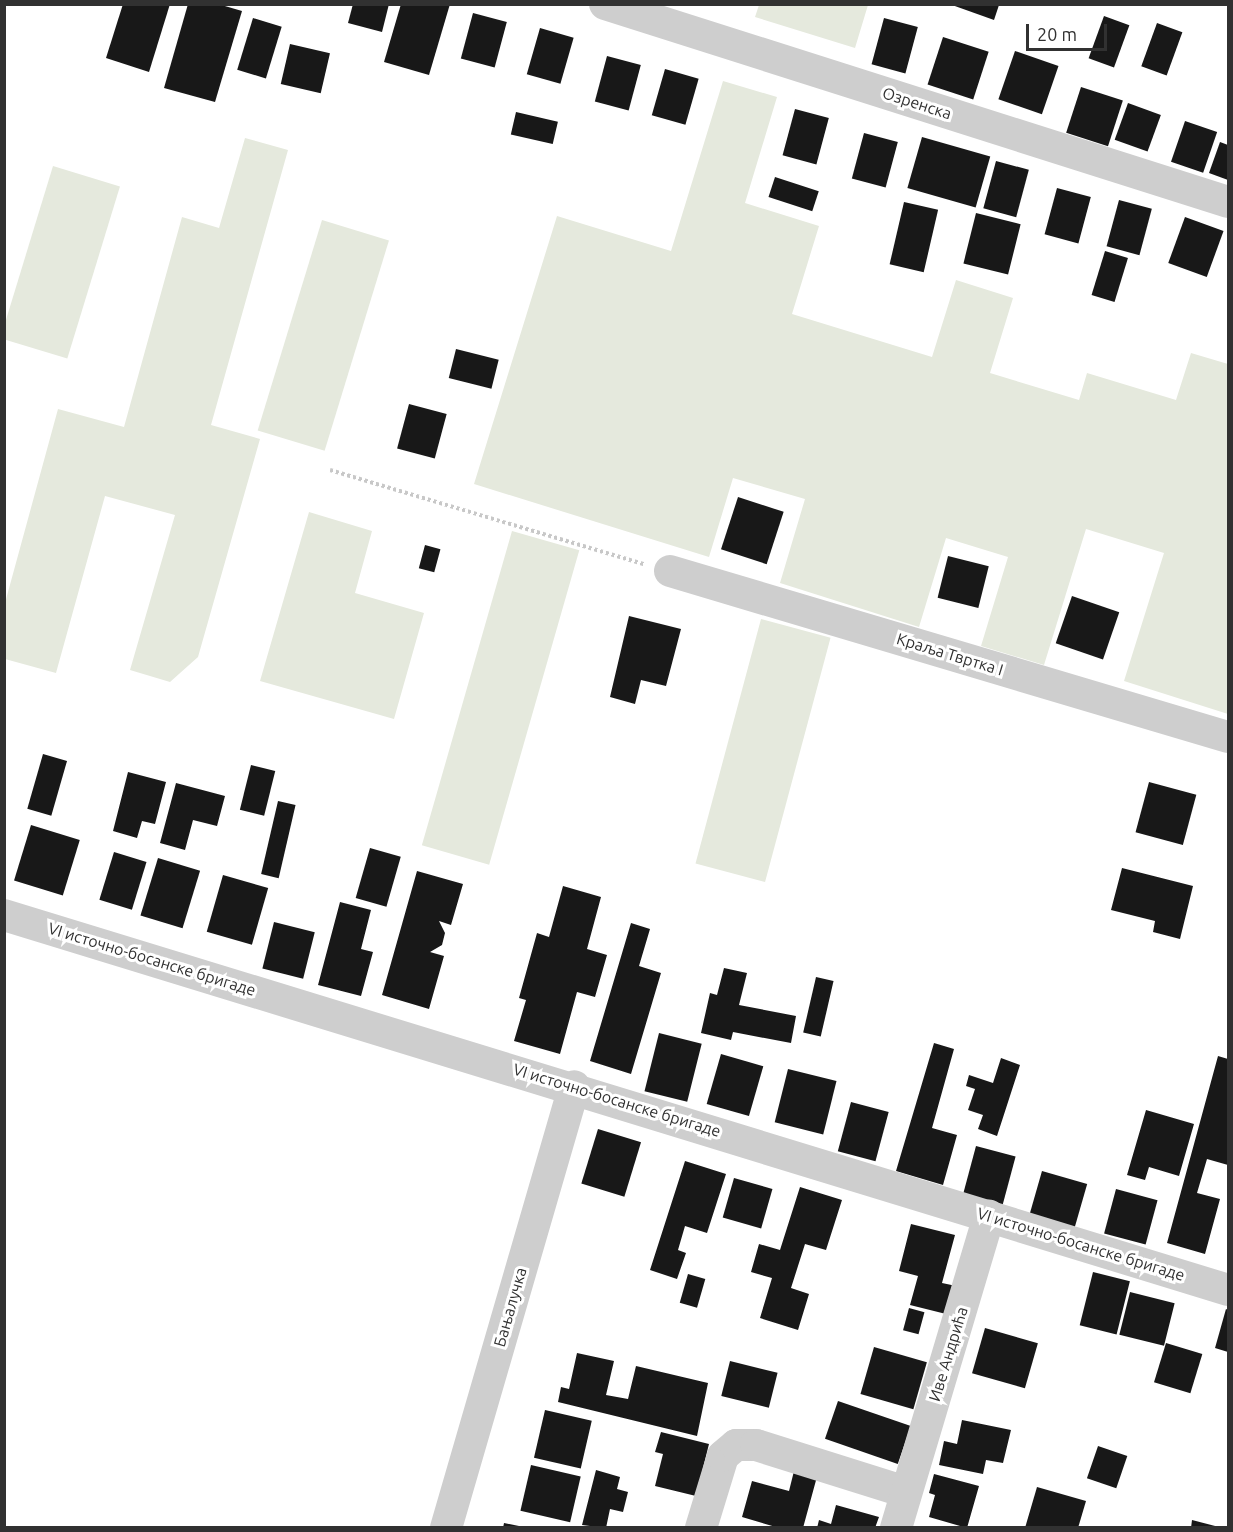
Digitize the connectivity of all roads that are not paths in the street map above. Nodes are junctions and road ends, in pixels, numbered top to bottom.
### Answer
1 (605, 4) edge
2 (1228, 202) edge
3 (670, 572) road end
4 (1228, 737) edge
5 (4, 915) edge
6 (574, 1086) junction
7 (989, 1216) junction
8 (1228, 1290) edge
9 (906, 1492) junction
10 (446, 1527) edge
11 (701, 1527) edge
12 (896, 1527) edge

1 - 2 street, Озренска
3 - 4 street, Краља Твртка I
5 - 6 street, VI источно-босанске бригаде
6 - 7 street, VI источно-босанске бригаде
6 - 10 street, Бањалучка
7 - 8 street, VI источно-босанске бригаде
7 - 9 street, Иве Андрића
9 - 11 street
9 - 12 street, Иве Андрића

